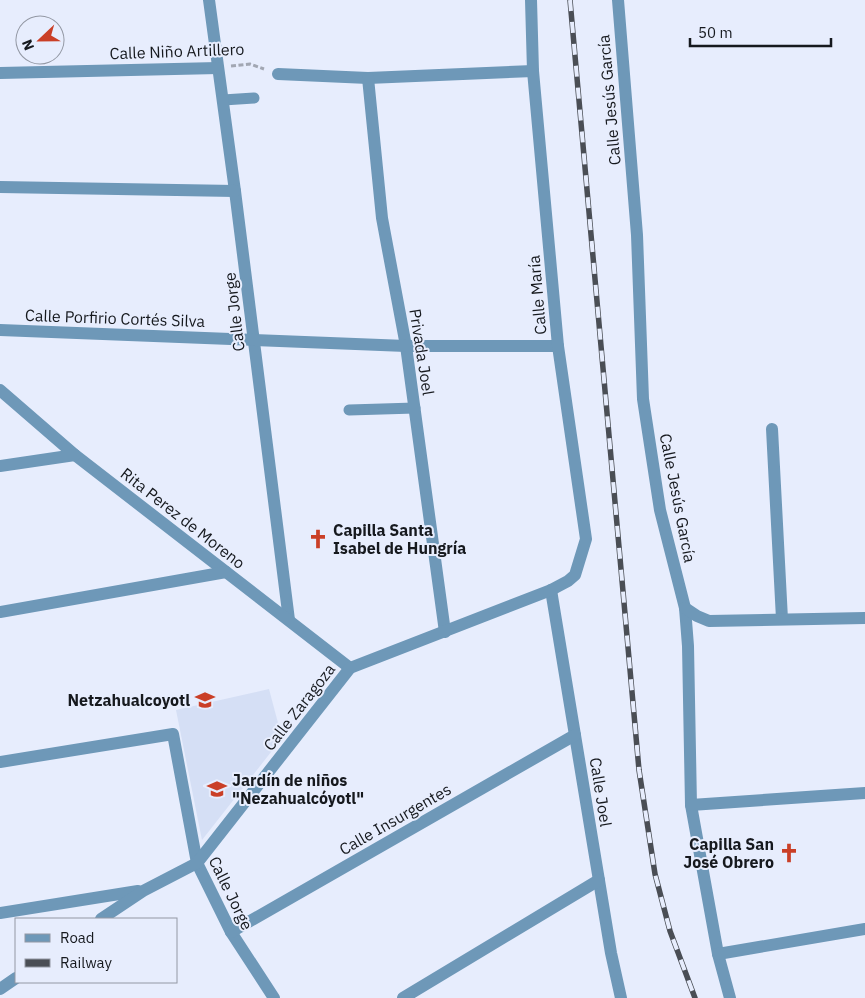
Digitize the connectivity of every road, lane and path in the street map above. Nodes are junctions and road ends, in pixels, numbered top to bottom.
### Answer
1 (209, 0) edge
2 (531, 0) edge
3 (618, 0) edge
4 (218, 68) junction
5 (533, 71) junction
6 (0, 73) edge
7 (278, 74) joint
8 (368, 78) junction
9 (254, 98) dead end
10 (223, 100) junction
11 (0, 187) edge
12 (236, 191) junction
13 (0, 330) edge
14 (253, 340) junction
15 (406, 346) junction
16 (558, 346) junction
17 (0, 390) edge
18 (415, 408) junction
19 (349, 410) dead end
20 (772, 429) dead end
21 (76, 455) junction
22 (0, 466) edge
23 (226, 572) junction
24 (568, 581) joint
25 (552, 590) junction
26 (685, 608) junction
27 (0, 612) edge
28 (782, 619) junction
29 (289, 620) junction
30 (864, 621) edge
31 (444, 632) junction
32 (350, 668) junction
33 (575, 735) junction
34 (0, 762) edge
35 (865, 793) edge
36 (691, 805) junction
37 (197, 863) junction
38 (599, 880) junction
39 (143, 890) junction
40 (0, 913) edge
41 (102, 918) edge
42 (865, 929) edge
43 (230, 932) junction
44 (718, 954) junction
45 (15, 979) edge
46 (0, 989) edge
47 (274, 998) edge
48 (403, 998) edge
49 (621, 998) edge
50 (730, 998) edge

1 - 4 street, Calle Jorge
2 - 5 street, Calle María
3 - 26 street, Calle Jesús García
4 - 6 street, Calle Niño Artillero
4 - 7 path, Calle Niño Artillero
4 - 10 street, Calle Jorge
5 - 8 street
5 - 16 street, Calle María
7 - 8 street
8 - 15 street, Privada Joel
9 - 10 lane
10 - 12 street, Calle Jorge
11 - 12 street
12 - 14 street, Calle Jorge
13 - 14 street, Calle Porfirio Cortés Silva
14 - 15 street, Calle Porfirio Cortés Silva
14 - 29 street, Calle Jorge
15 - 16 street, Calle Porfirio Cortés Silva
15 - 18 street, Privada Joel
16 - 24 street, Calle María
17 - 21 street, Rita Perez de Moreno
18 - 19 lane
18 - 31 street, Privada Joel
20 - 28 street
21 - 22 street
21 - 23 street, Rita Perez de Moreno
23 - 27 street
23 - 29 street, Rita Perez de Moreno
24 - 25 street, Calle Zaragoza
25 - 31 street, Calle Zaragoza
25 - 33 street, Calle Joel
26 - 28 street
26 - 36 street, Calle Jesús García
28 - 30 street
29 - 32 street, Rita Perez de Moreno
31 - 32 street, Calle Zaragoza
32 - 37 street, Calle Zaragoza
33 - 38 street, Calle Joel
33 - 43 street, Calle Insurgentes
34 - 37 street, Calle Jorge
35 - 36 street
36 - 44 street, Calle Jesús García
37 - 39 street, Calle Zaragoza
37 - 43 street, Calle Jorge
38 - 48 street
38 - 49 street, Calle Joel
39 - 40 street
39 - 41 street, Calle Zaragoza
42 - 44 street
43 - 47 street, Calle Jorge
44 - 50 street, Calle Jesús García
45 - 46 street

